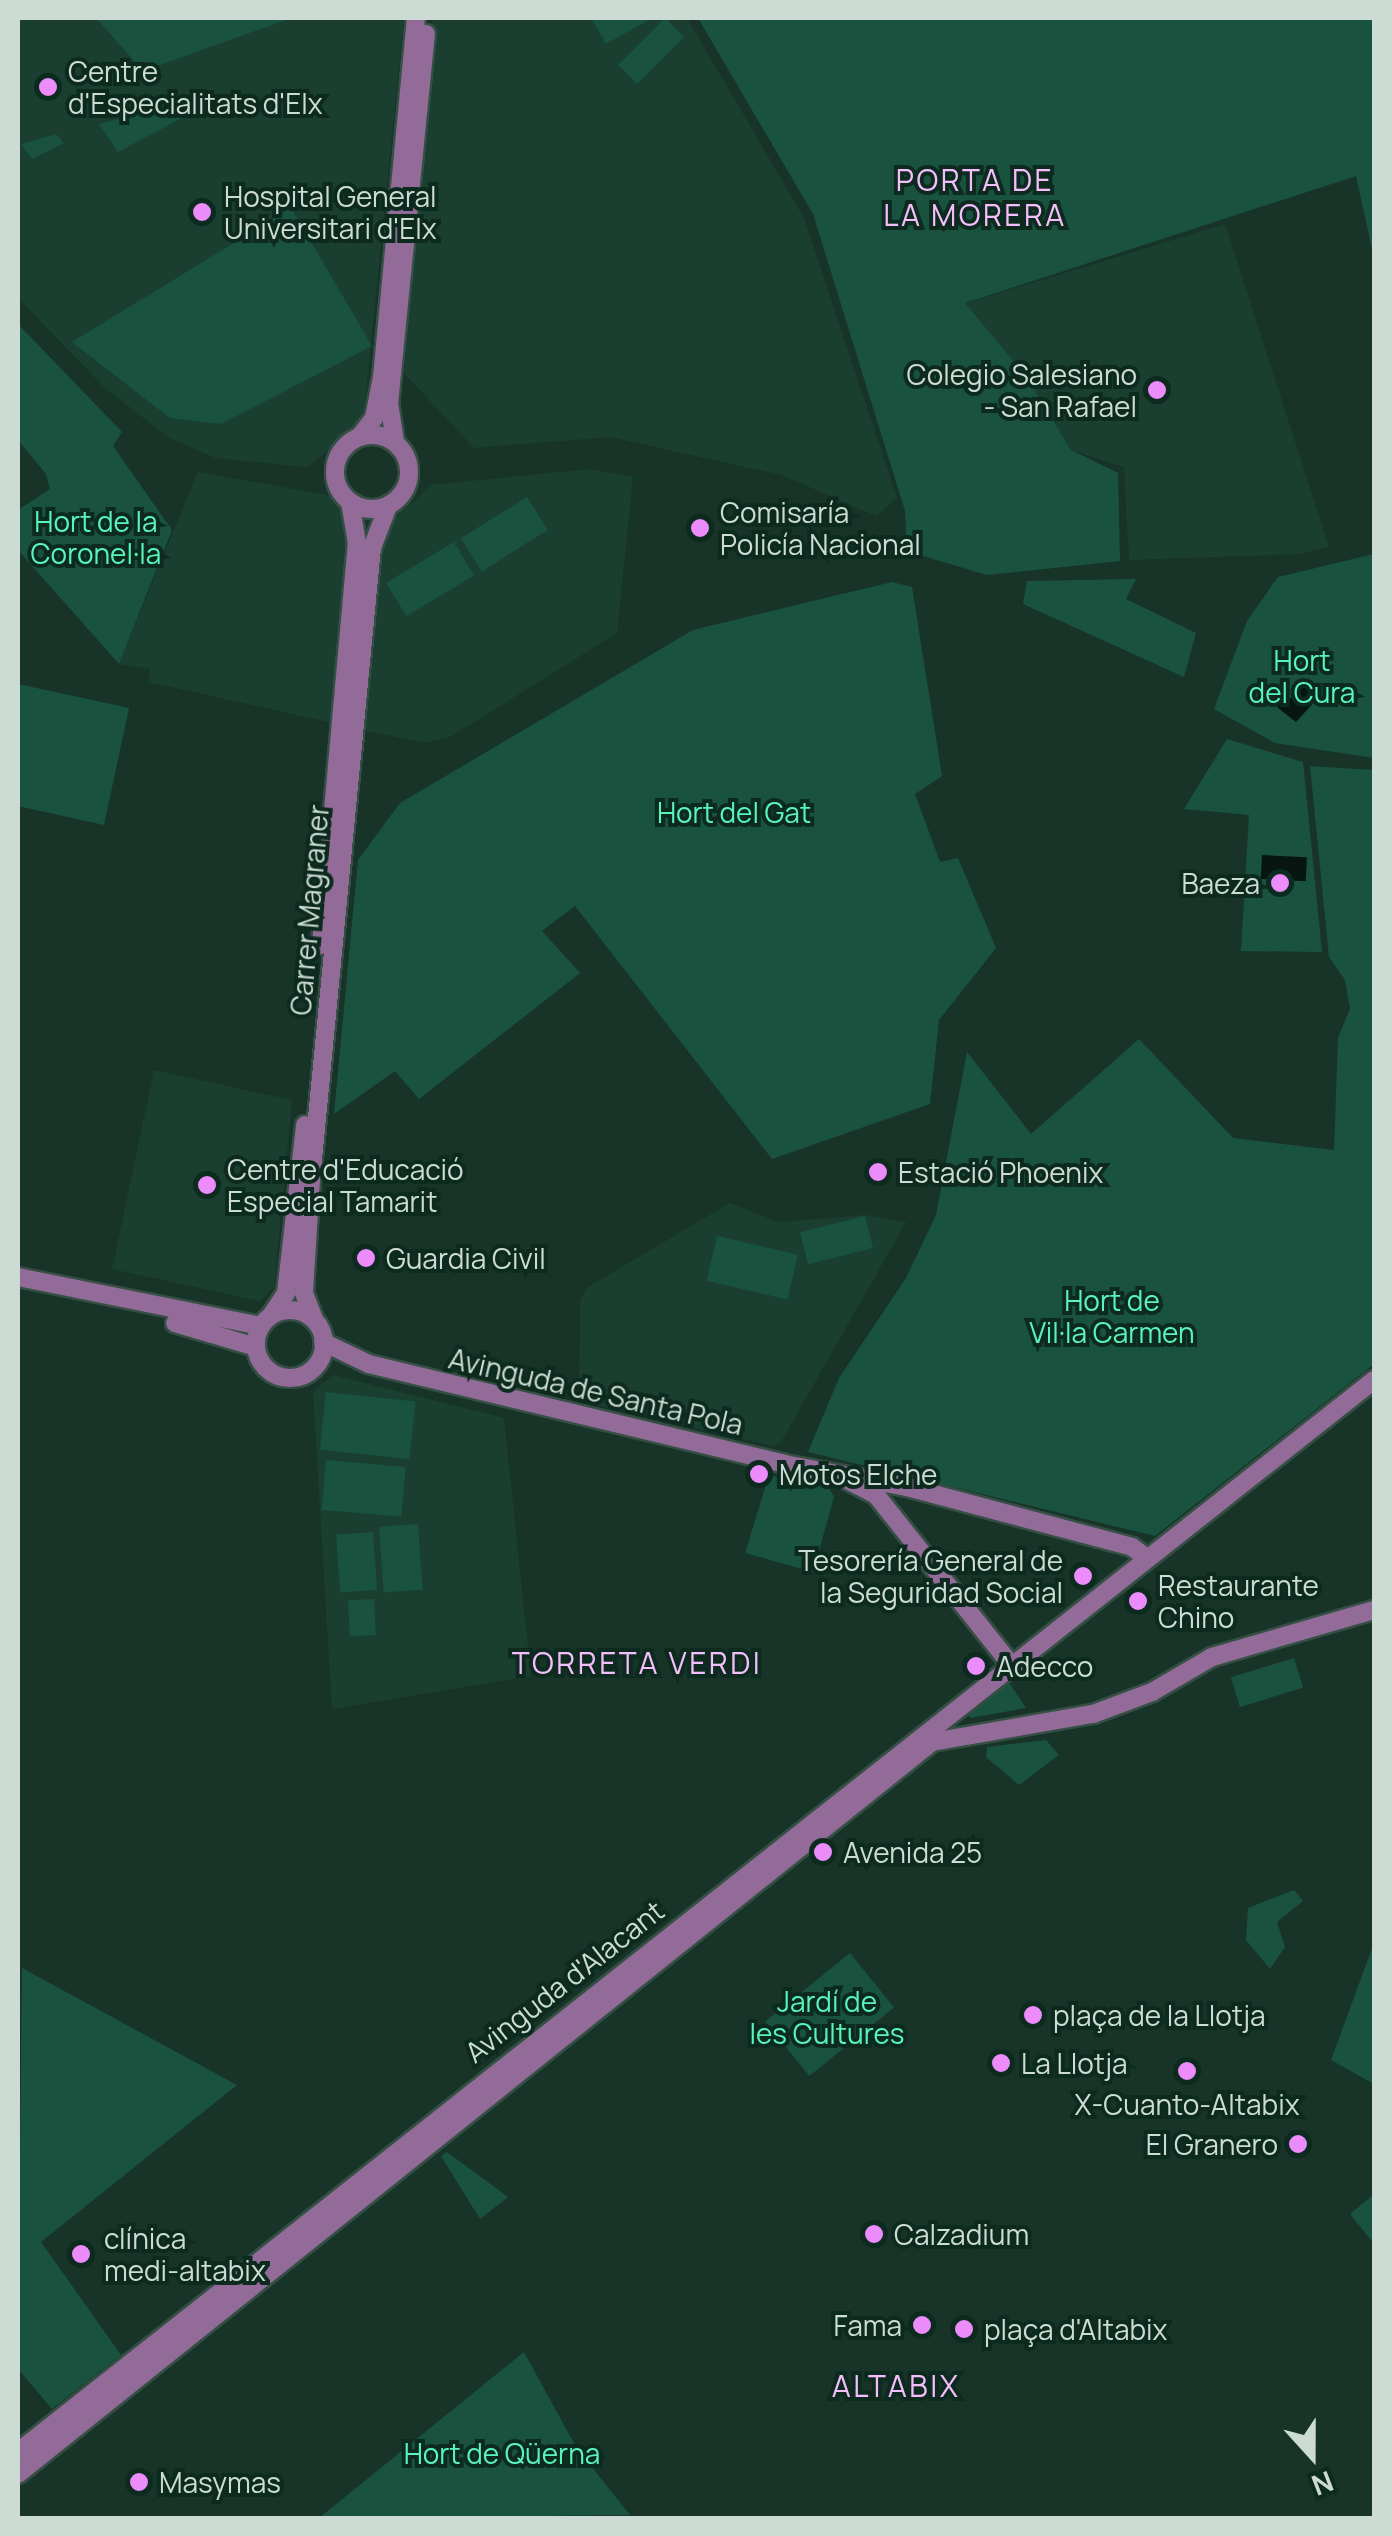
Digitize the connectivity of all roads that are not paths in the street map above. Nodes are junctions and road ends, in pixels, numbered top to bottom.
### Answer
1 (416, 18) edge
2 (428, 18) edge
3 (360, 436) junction
4 (395, 442) junction
5 (350, 502) junction
6 (388, 506) junction
7 (18, 1278) edge
8 (18, 1288) edge
9 (314, 1319) junction
10 (266, 1320) junction
11 (323, 1342) junction
12 (256, 1347) junction
13 (316, 1364) junction
14 (369, 1364) junction
15 (1374, 1380) edge
16 (810, 1469) junction
17 (907, 1486) junction
18 (886, 1508) junction
19 (1147, 1558) junction
20 (1374, 1610) edge
21 (1011, 1665) junction
22 (18, 2452) edge
23 (18, 2474) edge

1 - 3 main road
2 - 4 main road
3 - 4 main road
3 - 5 main road
4 - 6 main road
5 - 6 main road
5 - 10 main road, Carrer Magraner
6 - 9 main road, Carrer Magraner
7 - 10 main road
8 - 12 main road
9 - 10 main road
9 - 11 main road
10 - 12 main road
11 - 13 main road
11 - 14 main road, Avinguda de Santa Pola
12 - 13 main road
13 - 14 main road, Avinguda de Santa Pola
14 - 16 main road, Avinguda de Santa Pola
15 - 19 main road, Avinguda d'Alacant
16 - 17 main road, Avinguda de Santa Pola
16 - 18 main road, Avinguda de Santa Pola
17 - 18 main road
17 - 19 main road, Avinguda de Santa Pola
18 - 21 main road
19 - 21 main road, Avinguda d'Alacant
20 - 23 main road, Avinguda d'Alacant
21 - 22 main road, Avinguda d'Alacant

